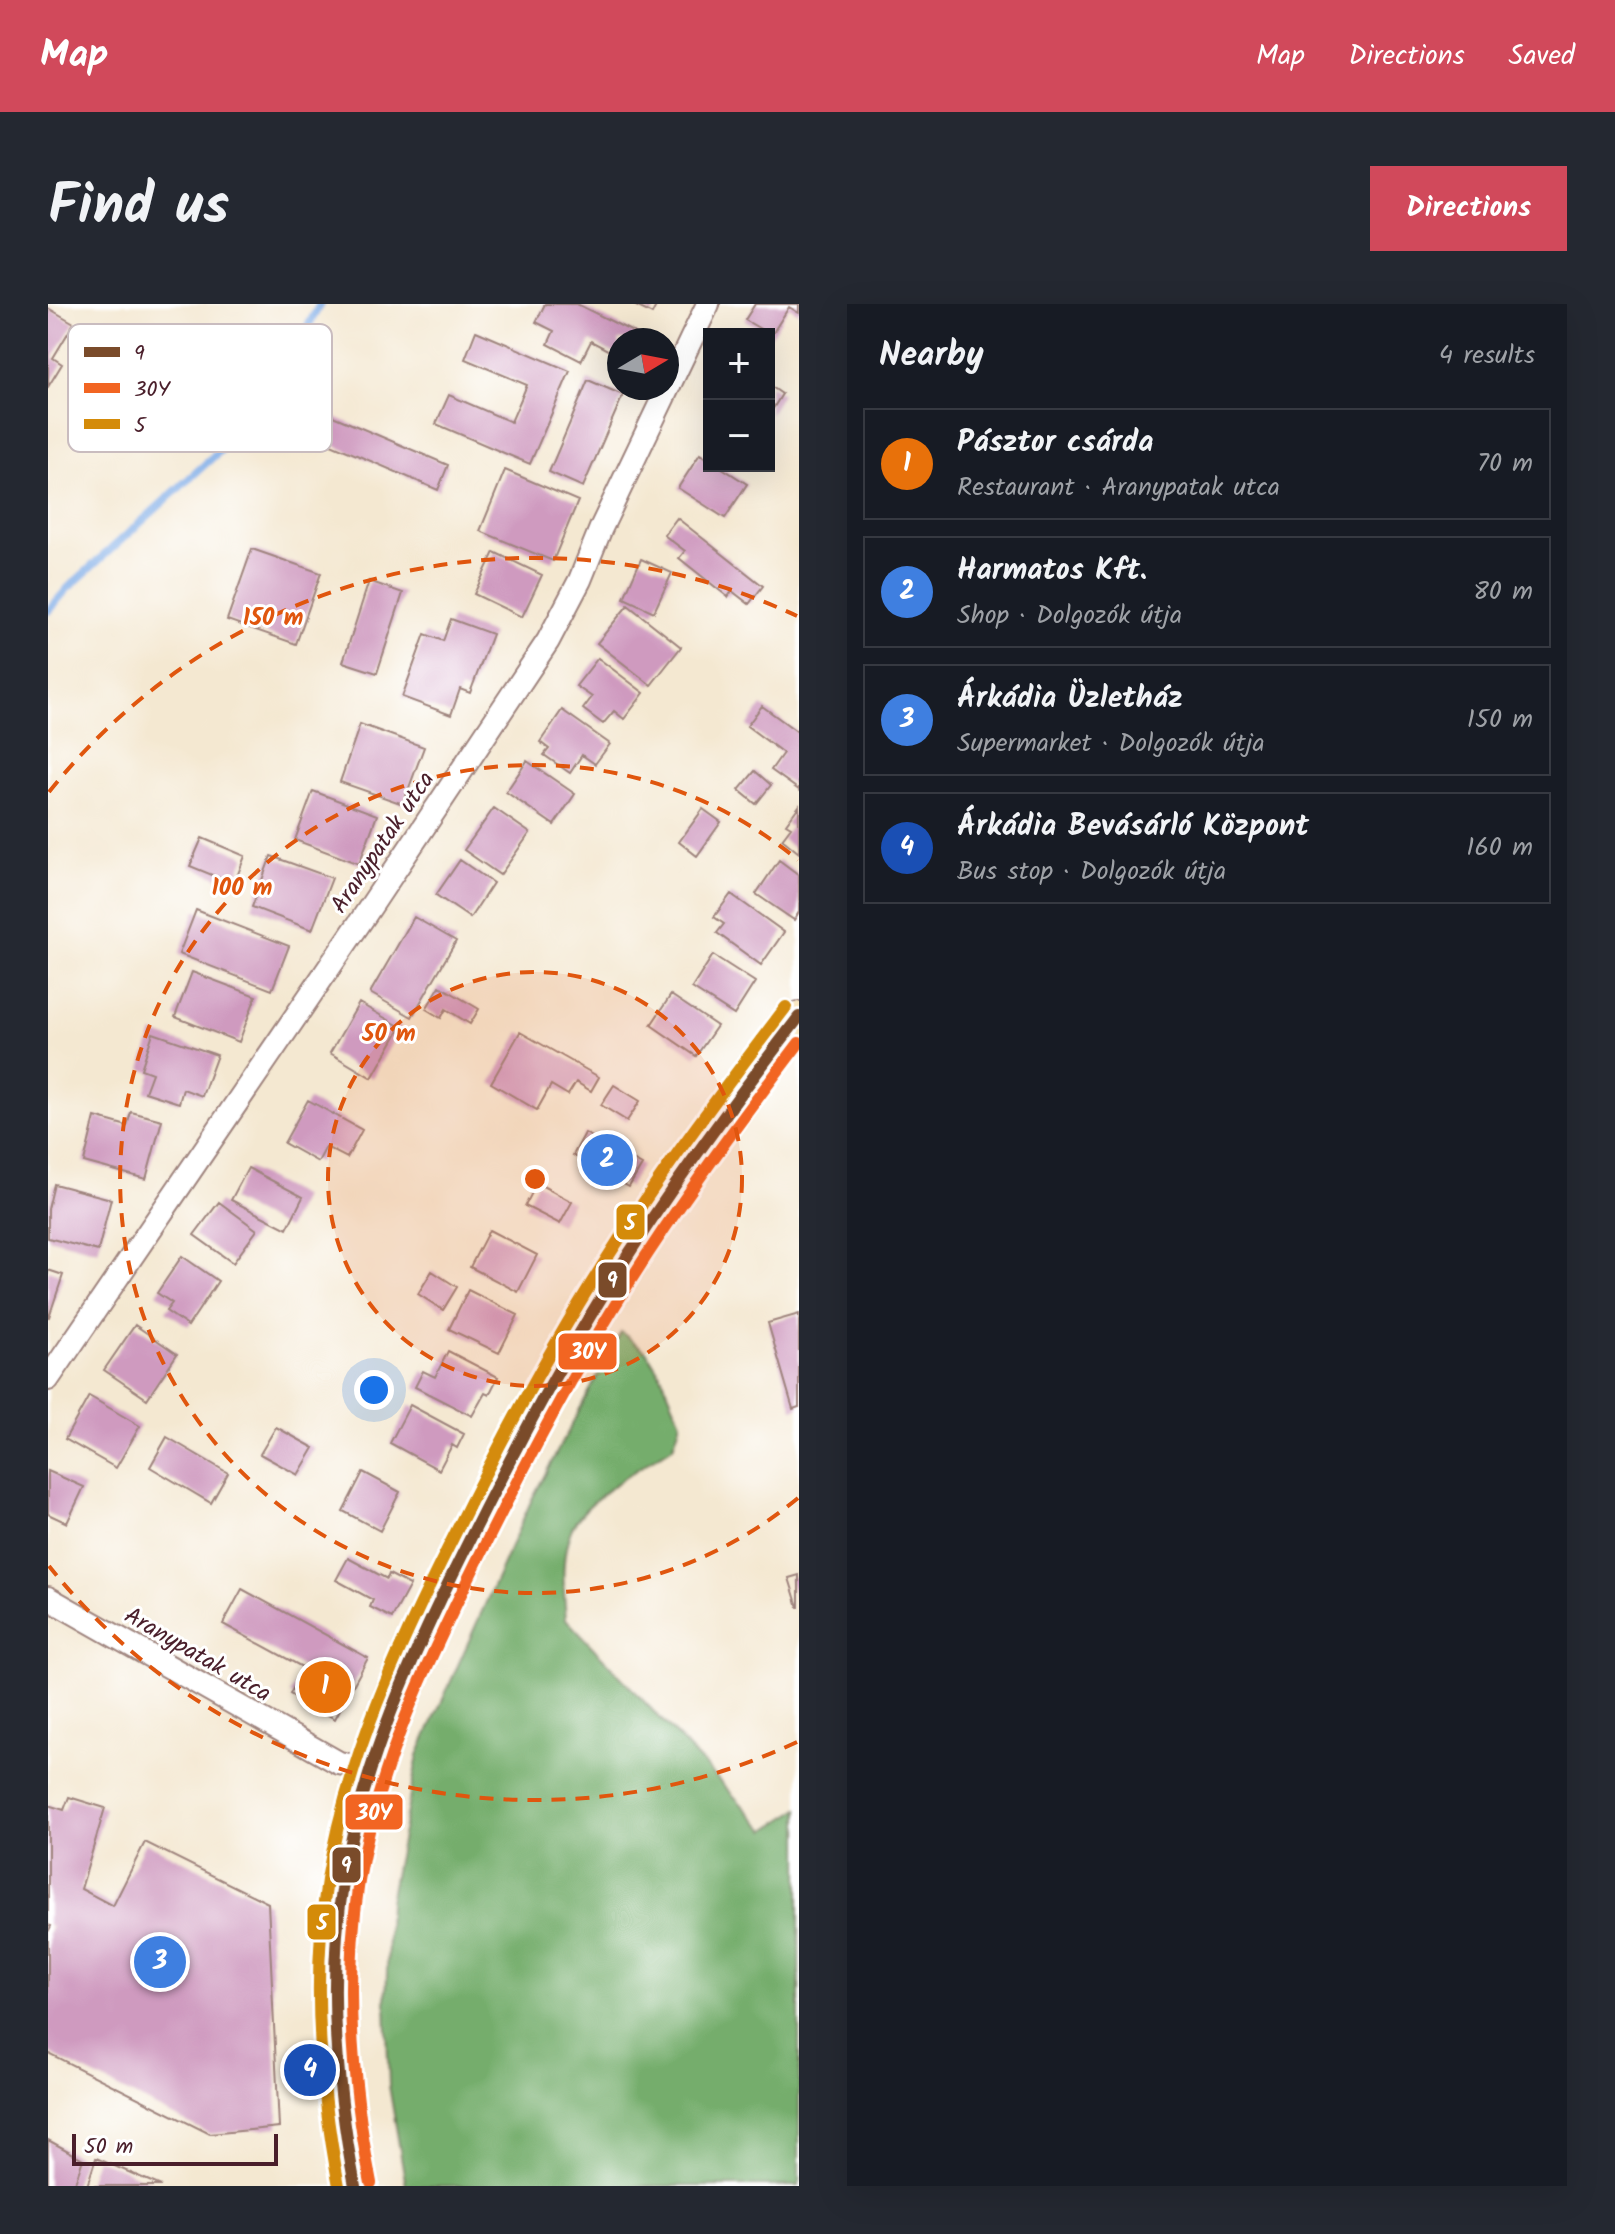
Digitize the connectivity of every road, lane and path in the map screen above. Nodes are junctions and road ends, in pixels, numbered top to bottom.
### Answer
1 (708, 304) edge
2 (799, 1017) edge
3 (48, 1379) edge
4 (48, 1598) edge
5 (368, 1769) junction
6 (355, 2186) edge

1 - 3 street, Aranypatak utca
2 - 5 main road
4 - 5 street, Aranypatak utca
5 - 6 main road

